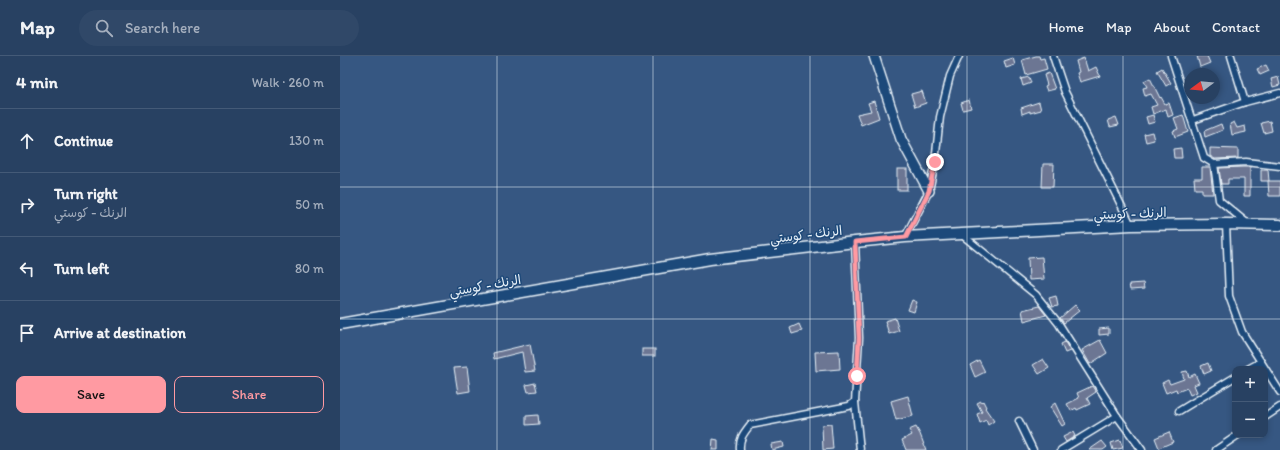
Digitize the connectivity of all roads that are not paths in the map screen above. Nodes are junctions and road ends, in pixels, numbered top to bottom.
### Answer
1 (874, 56) edge
2 (959, 56) edge
3 (1052, 56) edge
4 (1171, 56) edge
5 (1231, 56) edge
6 (1280, 93) edge
7 (1246, 102) junction
8 (1193, 120) junction
9 (1214, 164) junction
10 (1280, 166) edge
11 (929, 191) junction
12 (1226, 224) junction
13 (1248, 224) junction
14 (1131, 225) junction
15 (1280, 225) edge
16 (961, 234) junction
17 (906, 237) junction
18 (855, 242) junction
19 (340, 324) edge
20 (1261, 362) junction
21 (1254, 366) edge
22 (1232, 379) edge
23 (1280, 392) edge
24 (855, 402) junction
25 (1280, 407) edge
26 (1179, 411) dead end
27 (1268, 415) edge
28 (1118, 416) junction
29 (1019, 421) dead end
30 (1234, 438) edge
31 (740, 450) edge
32 (860, 450) edge
33 (1032, 450) edge
34 (1061, 450) edge
35 (1142, 450) edge
36 (1216, 450) edge

1 - 11 street
2 - 11 street
3 - 14 street
4 - 8 street
5 - 7 street
6 - 7 street
7 - 8 street
8 - 9 street
9 - 10 street
9 - 13 street
11 - 17 street
12 - 13 main road, الرنك - كوستي
12 - 14 main road, الرنك - كوستي
12 - 20 street
13 - 15 main road, الرنك - كوستي
14 - 16 main road, الرنك - كوستي
16 - 17 main road, الرنك - كوستي
16 - 28 street
17 - 18 main road, الرنك - كوستي
18 - 19 main road, الرنك - كوستي
18 - 24 street
20 - 21 street
20 - 23 street
22 - 26 street
24 - 31 street
24 - 32 street
25 - 27 street
28 - 34 street
28 - 35 street
29 - 33 street
30 - 36 street

